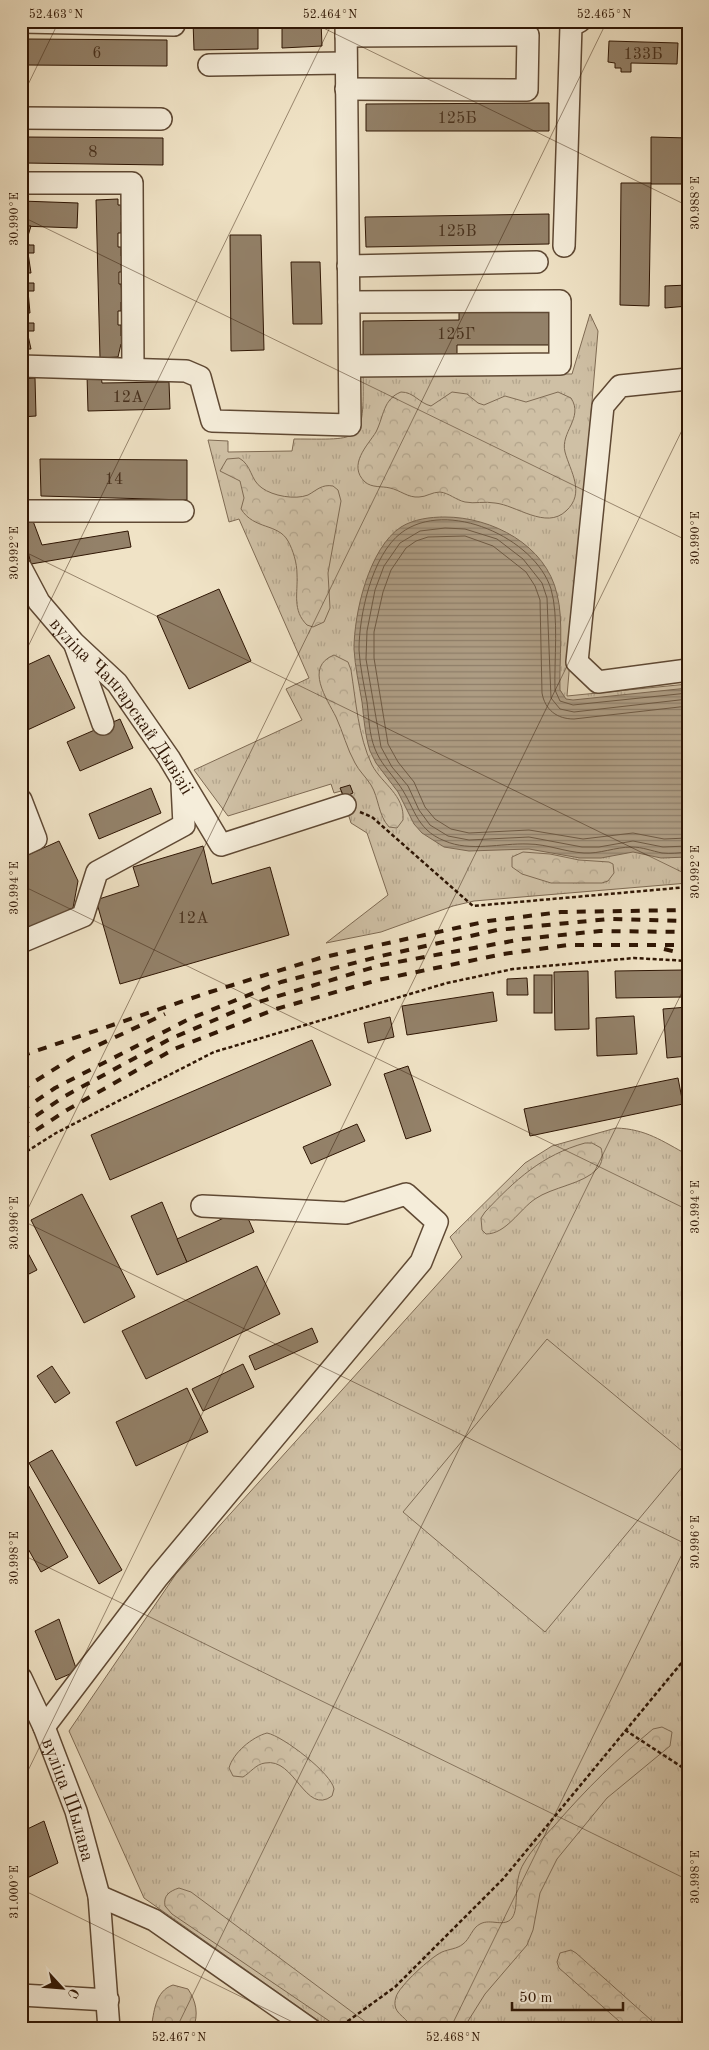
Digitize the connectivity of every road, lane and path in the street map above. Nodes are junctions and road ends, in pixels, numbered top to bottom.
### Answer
1 (580, 21) edge
2 (21, 22) edge
3 (174, 25) dead end
4 (346, 28) edge
5 (346, 63) junction
6 (210, 65) dead end
7 (346, 89) junction
8 (21, 118) edge
9 (161, 119) dead end
10 (21, 183) edge
11 (564, 246) dead end
12 (538, 262) dead end
13 (348, 266) junction
14 (349, 302) junction
15 (21, 366) edge
16 (350, 366) junction
17 (133, 369) junction
18 (688, 380) edge
19 (21, 511) edge
20 (184, 511) dead end
21 (21, 568) edge
22 (74, 642) junction
23 (688, 670) edge
24 (103, 724) dead end
25 (182, 782) junction
26 (21, 800) edge
27 (345, 805) joint
28 (21, 846) edge
29 (688, 887) edge
30 (21, 942) edge
31 (688, 961) edge
32 (21, 1155) edge
33 (202, 1206) dead end
34 (688, 1655) edge
35 (21, 1678) edge
36 (44, 1727) junction
37 (625, 1730) junction
38 (688, 1772) edge
39 (99, 1896) junction
40 (21, 1995) edge
41 (108, 2000) junction
42 (109, 2029) edge
43 (310, 2029) edge
44 (337, 2029) edge

1 - 11 street
2 - 3 street
4 - 5 street
4 - 7 street
5 - 6 street
5 - 7 street
7 - 13 street
8 - 9 street
10 - 17 street
12 - 13 street
13 - 14 street
14 - 16 street
14 - 16 street
15 - 17 street
16 - 17 street
18 - 23 street
19 - 20 street
21 - 22 street, вуліца Чангарскай Дывізіі
22 - 24 street
22 - 25 street, вуліца Чангарскай Дывізіі
25 - 27 street, вуліца Чангарскай Дывізіі
25 - 30 street
26 - 28 street
27 - 29 path
31 - 32 path
33 - 36 street
34 - 37 path
35 - 36 street, вуліца Шылава
36 - 39 street, вуліца Шылава
37 - 38 path
37 - 44 path
39 - 41 street, вуліца Шылава
39 - 43 street
40 - 41 street
41 - 42 street, вуліца Шылава

